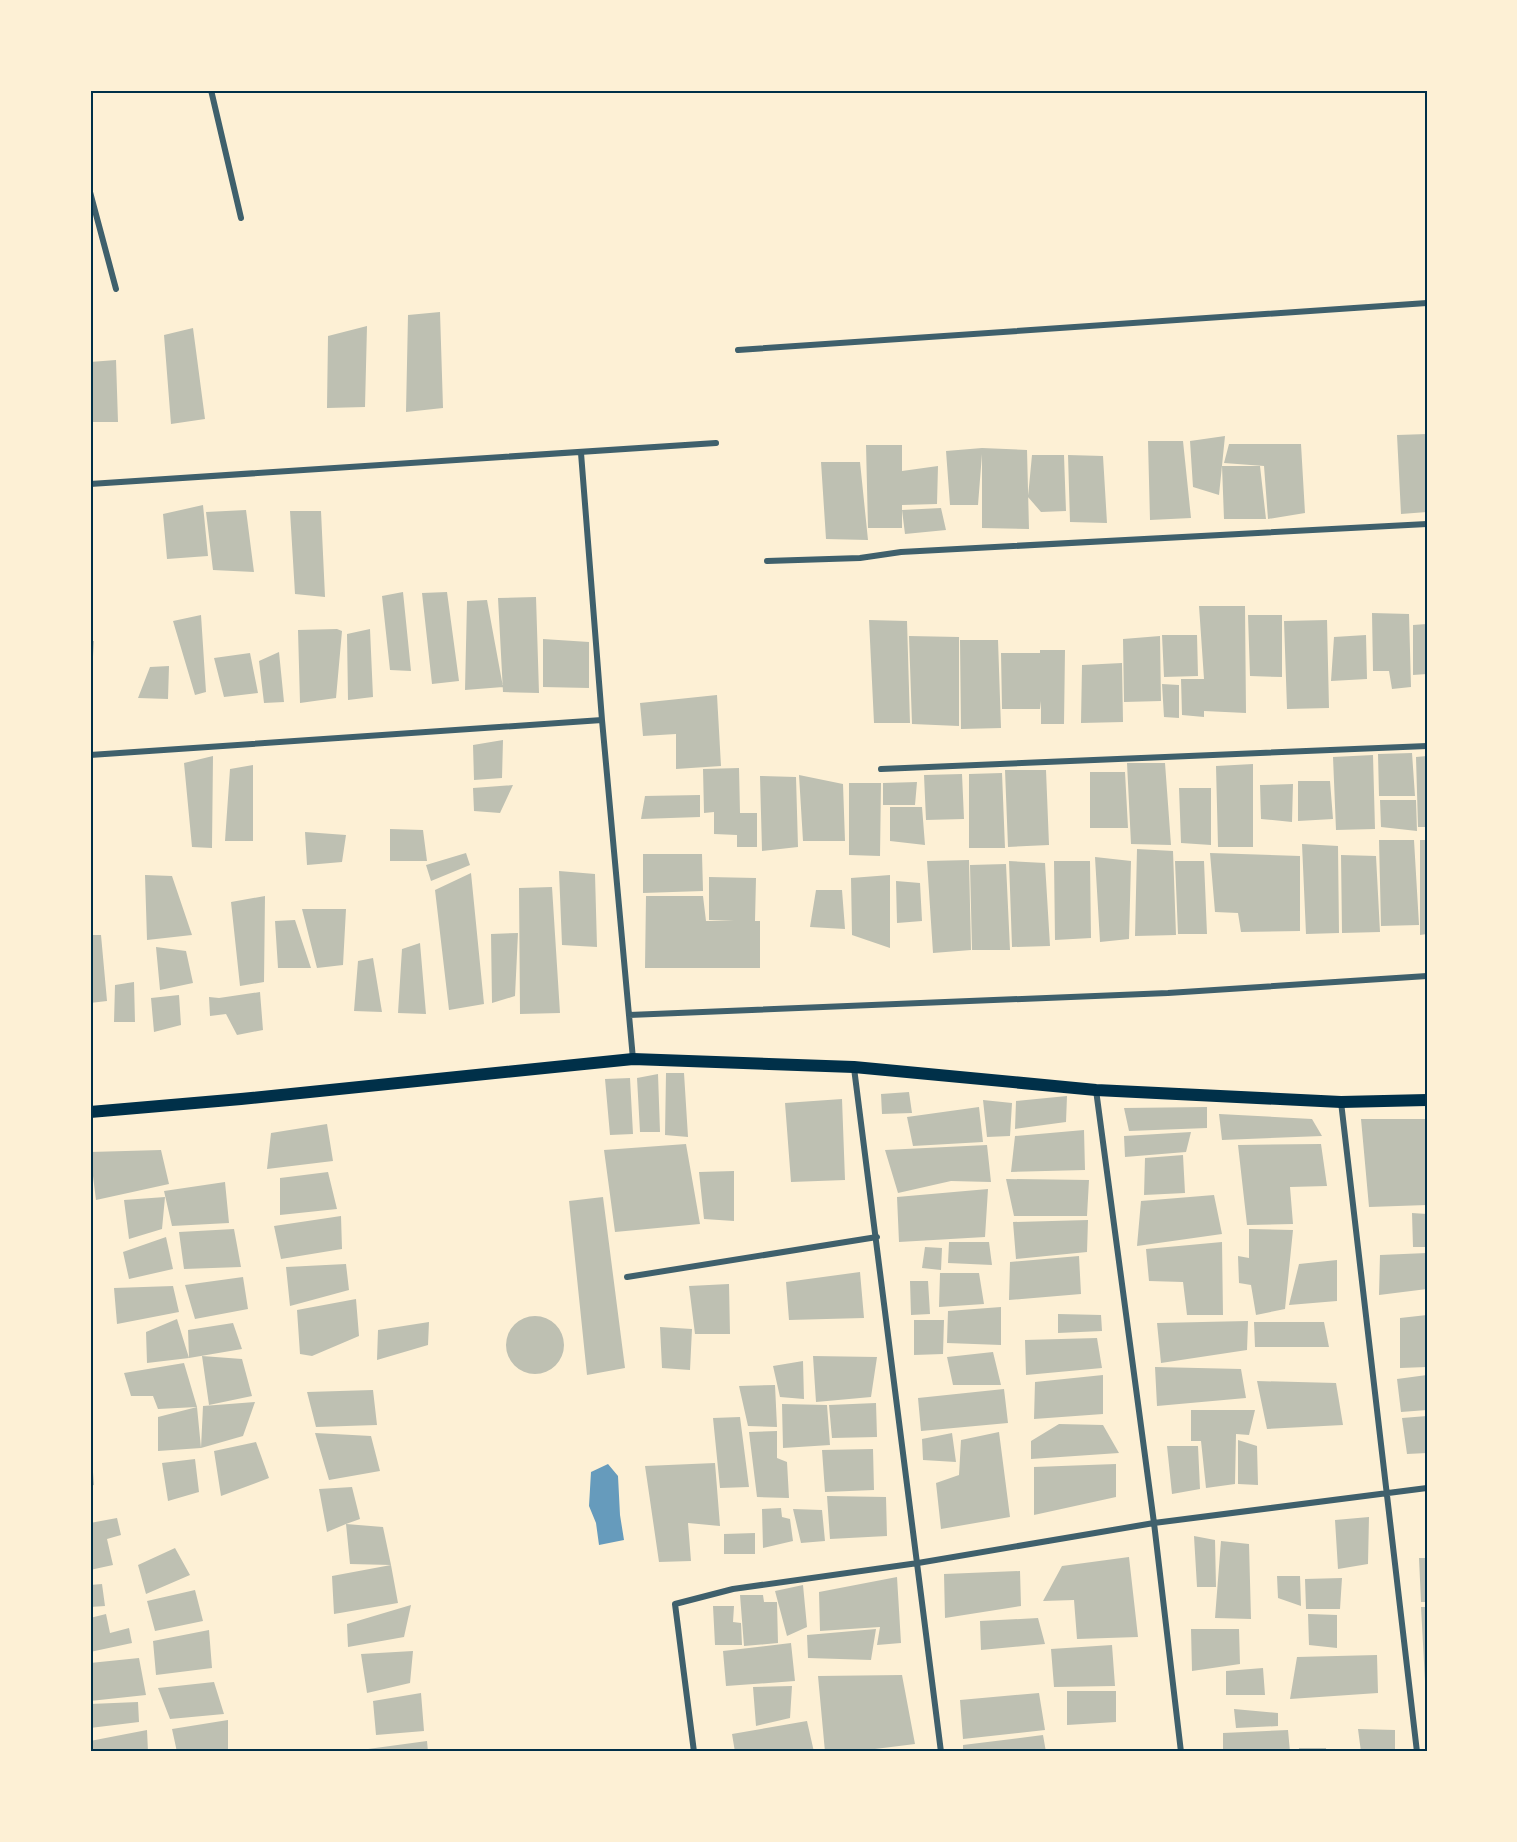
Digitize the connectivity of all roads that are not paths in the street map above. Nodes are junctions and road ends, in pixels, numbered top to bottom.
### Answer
1 (211, 90) edge
2 (90, 192) edge
3 (241, 219) dead end
4 (116, 289) dead end
5 (1427, 303) edge
6 (738, 350) dead end
7 (716, 444) dead end
8 (581, 453) junction
9 (90, 484) edge
10 (1427, 524) edge
11 (767, 561) dead end
12 (603, 720) junction
13 (1427, 746) edge
14 (90, 756) edge
15 (881, 769) dead end
16 (1427, 976) edge
17 (629, 1015) junction
18 (633, 1059) junction
19 (854, 1067) junction
20 (1096, 1090) junction
21 (1427, 1100) edge
22 (1341, 1102) junction
23 (90, 1112) edge
24 (877, 1237) junction
25 (627, 1277) dead end
26 (1427, 1488) edge
27 (1388, 1493) junction
28 (1154, 1523) junction
29 (918, 1563) junction
30 (694, 1752) edge
31 (941, 1752) edge
32 (1180, 1752) edge
33 (1417, 1752) edge

1 - 3 street
2 - 4 street
5 - 6 street
7 - 8 street
8 - 9 street
8 - 12 street
10 - 11 street
12 - 14 street
12 - 17 street
13 - 15 street
16 - 17 street
17 - 18 street
18 - 19 main road
18 - 23 main road
19 - 20 main road
19 - 24 street
20 - 22 main road
20 - 28 street
21 - 22 main road
22 - 27 street
24 - 25 street
24 - 29 street
26 - 27 street
27 - 28 street
27 - 33 street
28 - 29 street
28 - 32 street
29 - 30 street
29 - 31 street

